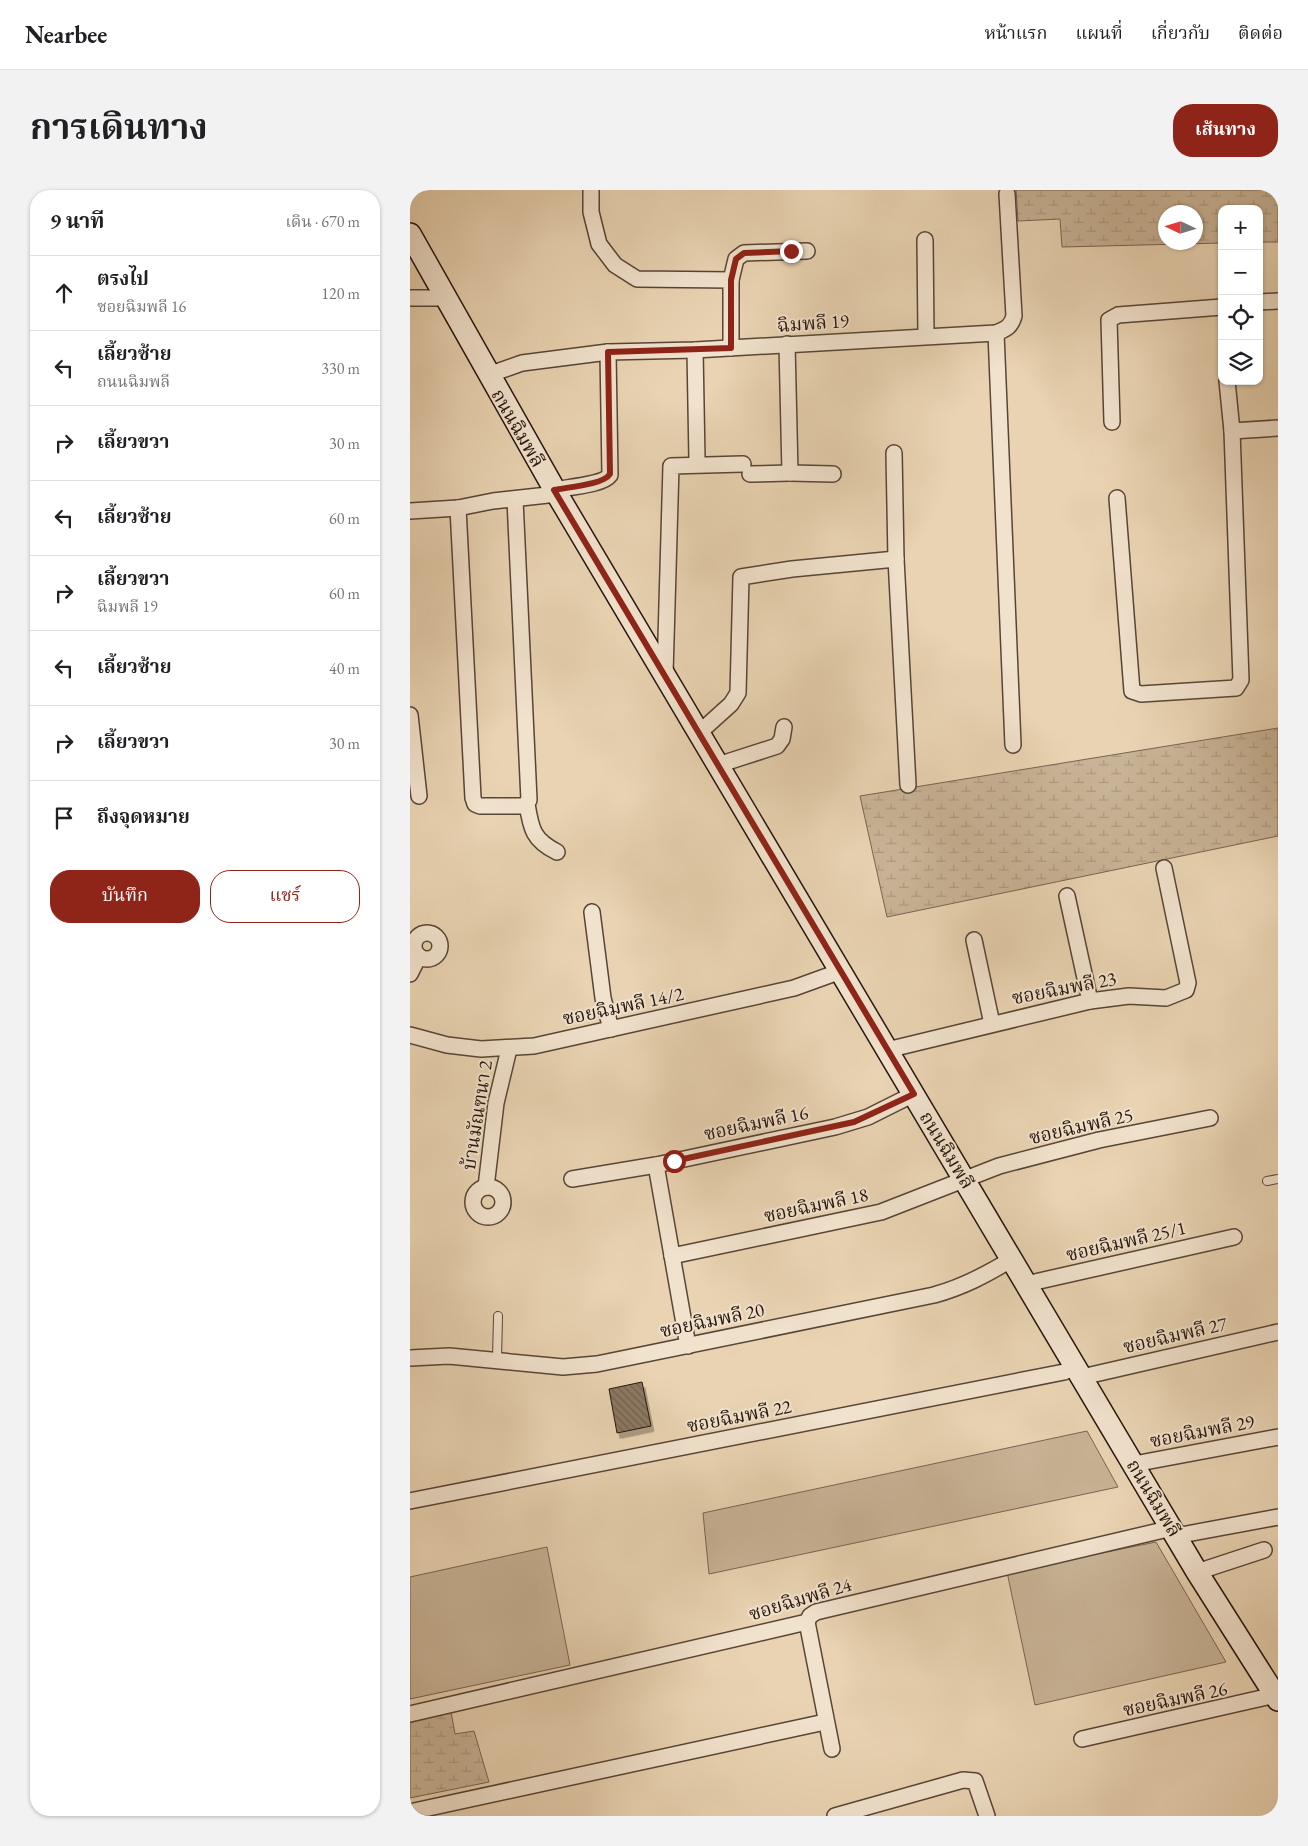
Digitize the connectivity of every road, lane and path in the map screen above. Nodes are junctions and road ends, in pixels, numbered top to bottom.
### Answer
1 (591, 190) edge
2 (1007, 194) dead end
3 (410, 234) edge
4 (925, 240) dead end
5 (807, 251) dead end
6 (731, 280) junction
7 (410, 298) edge
8 (448, 298) junction
9 (1278, 301) edge
10 (1263, 302) edge
11 (1218, 311) edge
12 (996, 333) junction
13 (926, 335) junction
14 (787, 344) junction
15 (731, 348) junction
16 (695, 350) junction
17 (608, 352) junction
18 (488, 375) junction
19 (1227, 385) edge
20 (1112, 422) dead end
21 (1278, 428) edge
22 (1232, 431) junction
23 (894, 453) dead end
24 (697, 460) dead end
25 (790, 473) junction
26 (833, 474) dead end
27 (556, 492) junction
28 (1116, 498) dead end
29 (515, 500) junction
30 (458, 508) junction
31 (410, 511) edge
32 (896, 559) junction
33 (665, 674) junction
34 (410, 715) edge
35 (784, 727) dead end
36 (700, 732) junction
37 (1013, 745) dead end
38 (718, 765) junction
39 (908, 786) dead end
40 (419, 796) dead end
41 (527, 804) junction
42 (557, 852) dead end
43 (1164, 868) dead end
44 (1066, 896) dead end
45 (592, 912) dead end
46 (974, 940) dead end
47 (419, 956) dead end
48 (842, 970) junction
49 (410, 974) edge
50 (1090, 1001) junction
51 (992, 1024) junction
52 (611, 1029) junction
53 (410, 1035) edge
54 (509, 1049) junction
55 (887, 1050) junction
56 (914, 1094) junction
57 (1210, 1118) dead end
58 (656, 1165) junction
59 (964, 1178) junction
60 (572, 1179) dead end
61 (1278, 1179) edge
62 (1267, 1181) dead end
63 (486, 1187) dead end
64 (1234, 1236) dead end
65 (672, 1256) junction
66 (1012, 1259) junction
67 (1026, 1284) junction
68 (498, 1316) dead end
69 (1278, 1332) edge
70 (688, 1346) junction
71 (410, 1358) edge
72 (497, 1359) junction
73 (1079, 1372) junction
74 (1278, 1437) edge
75 (1134, 1464) junction
76 (410, 1501) edge
77 (1278, 1517) edge
78 (1174, 1532) junction
79 (1264, 1550) dead end
80 (1197, 1572) junction
81 (807, 1622) junction
82 (1276, 1698) edge
83 (410, 1714) edge
84 (825, 1722) junction
85 (1082, 1739) dead end
86 (832, 1749) dead end
87 (410, 1812) edge
88 (834, 1816) edge
89 (987, 1816) edge

1 - 6 street
2 - 12 street
3 - 8 street, ถนนฉิมพลี
4 - 13 street
5 - 6 street
6 - 15 street
7 - 8 street
8 - 18 street, ถนนฉิมพลี
9 - 10 street
11 - 20 street
12 - 13 street, ฉิมพลี 19
12 - 37 street
13 - 14 street, ฉิมพลี 19
14 - 15 street, ฉิมพลี 19
14 - 25 street
15 - 16 street, ฉิมพลี 19
16 - 17 street, ฉิมพลี 19
16 - 24 street
17 - 18 street, ฉิมพลี 19
17 - 27 street
18 - 27 street, ถนนฉิมพลี
19 - 22 street
21 - 22 street
22 - 28 street
23 - 32 street
25 - 26 street
25 - 33 street
27 - 29 street
27 - 33 street, ถนนฉิมพลี
29 - 30 street
29 - 41 street
30 - 31 street
30 - 41 street
32 - 36 street
32 - 39 street
33 - 36 street, ถนนฉิมพลี
34 - 40 street
35 - 38 street
36 - 38 street, ถนนฉิมพลี
38 - 48 street, ถนนฉิมพลี
41 - 42 street
43 - 50 street, ซอยฉิมพลี 23
44 - 50 street
45 - 52 street
46 - 51 street
47 - 49 street
48 - 52 street, ซอยฉิมพลี 14/2
48 - 55 street, ถนนฉิมพลี
50 - 51 street, ซอยฉิมพลี 23
51 - 55 street, ซอยฉิมพลี 23
52 - 54 street, ซอยฉิมพลี 14/2
53 - 54 street, ซอยฉิมพลี 14/2
54 - 63 street, บ้านมัณฑนา 2
55 - 56 street, ถนนฉิมพลี
56 - 58 street, ซอยฉิมพลี 16
56 - 59 street, ถนนฉิมพลี
57 - 59 street, ซอยฉิมพลี 25
58 - 60 street, ซอยฉิมพลี 16
58 - 65 street
59 - 65 street, ซอยฉิมพลี 18
59 - 66 street, ถนนฉิมพลี
61 - 62 lane
64 - 67 street, ซอยฉิมพลี 25/1
65 - 70 street
66 - 67 street, ถนนฉิมพลี
66 - 70 street, ซอยฉิมพลี 20
67 - 73 street, ถนนฉิมพลี
68 - 72 lane
69 - 73 street, ซอยฉิมพลี 27
70 - 72 street, ซอยฉิมพลี 20
71 - 72 street, ซอยฉิมพลี 20
73 - 75 street, ถนนฉิมพลี
73 - 76 street, ซอยฉิมพลี 22
74 - 75 street, ซอยฉิมพลี 29
75 - 78 street, ถนนฉิมพลี
77 - 78 street, ซอยฉิมพลี 24
78 - 80 street, ถนนฉิมพลี
78 - 81 street, ซอยฉิมพลี 24
79 - 80 street
80 - 82 street, ถนนฉิมพลี
81 - 83 street, ซอยฉิมพลี 24
81 - 84 street
82 - 85 street, ซอยฉิมพลี 26
84 - 86 street
84 - 87 street
88 - 89 street

